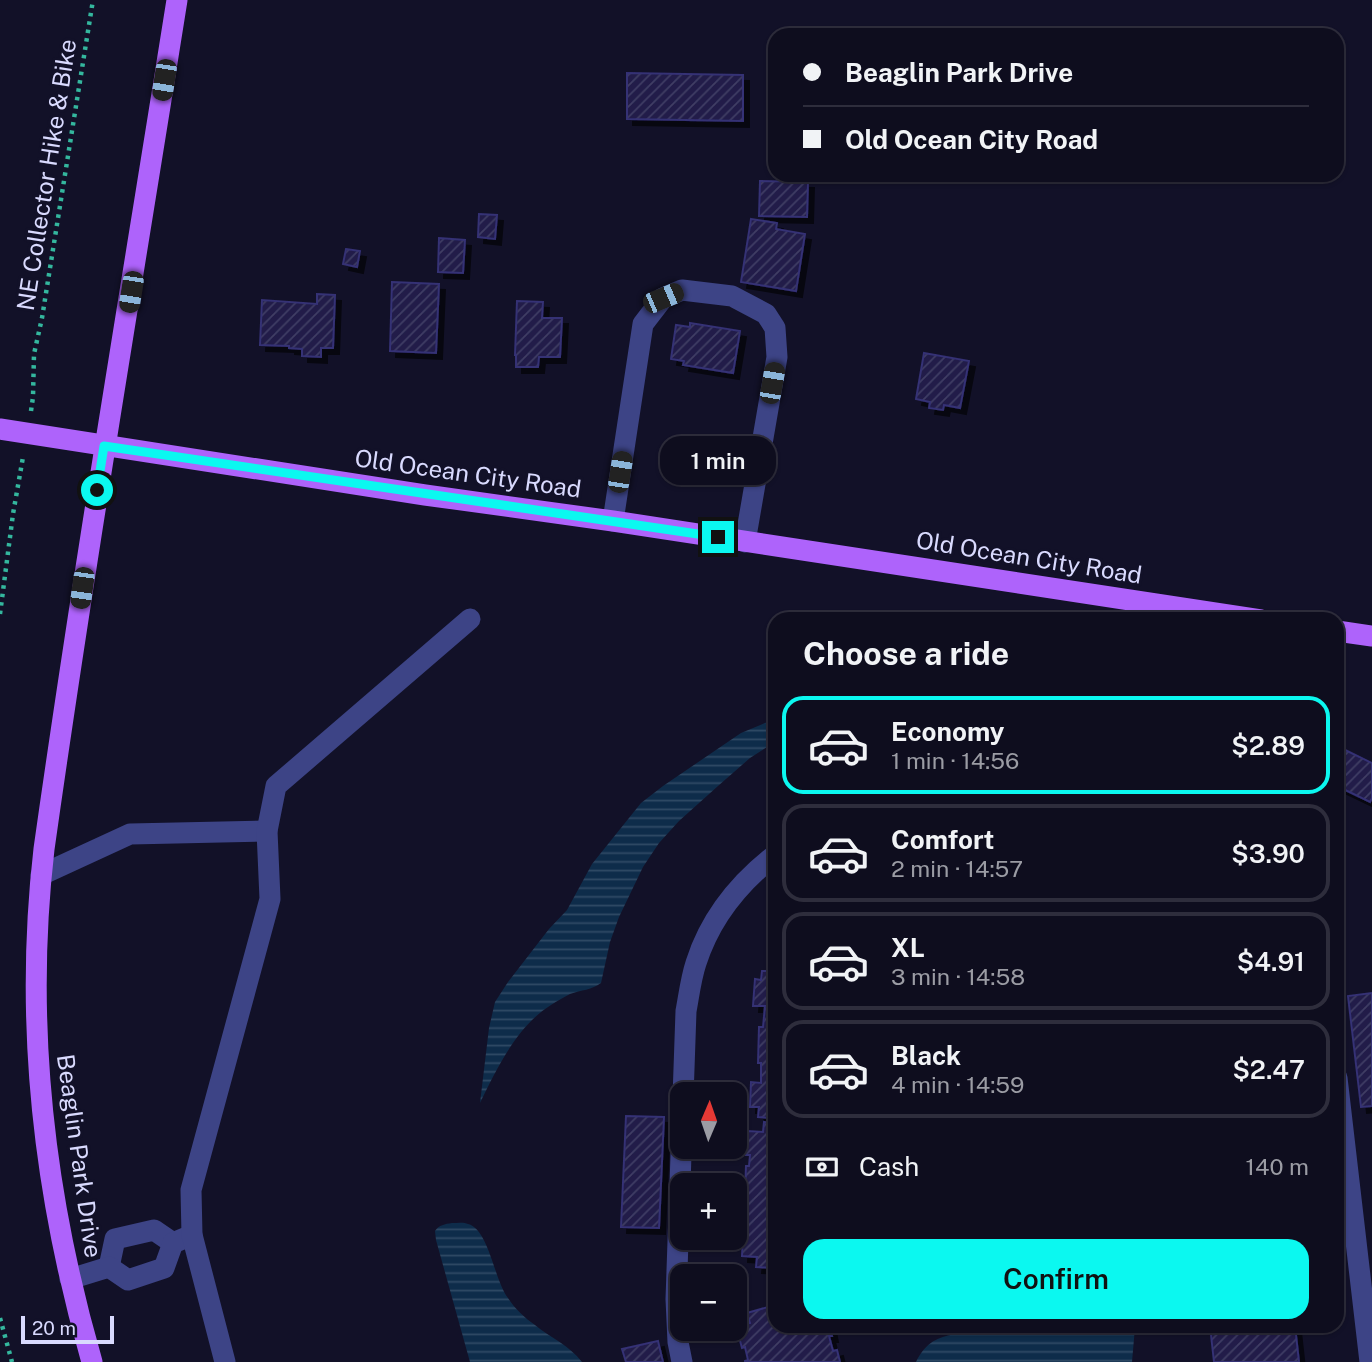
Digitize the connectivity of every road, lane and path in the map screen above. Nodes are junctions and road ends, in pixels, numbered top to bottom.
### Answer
1 (93, 0) edge
2 (177, 0) edge
3 (33, 397) dead end
4 (0, 429) edge
5 (104, 446) junction
6 (19, 479) dead end
7 (612, 521) junction
8 (745, 541) junction
9 (1209, 612) edge
10 (0, 614) edge
11 (470, 619) dead end
12 (1344, 632) edge
13 (1372, 636) edge
14 (267, 831) junction
15 (768, 861) edge
16 (41, 875) junction
17 (1344, 1138) edge
18 (182, 1239) junction
19 (109, 1267) junction
20 (70, 1279) junction
21 (0, 1318) edge
22 (12, 1362) edge
23 (92, 1362) edge
24 (225, 1362) edge
25 (682, 1362) edge
26 (1370, 1362) edge

1 - 3 path, NE Collector Hike & Bike
2 - 5 main road, Beaglin Park Drive
4 - 5 main road, Old Ocean City Road
5 - 7 main road, Old Ocean City Road
5 - 16 main road, Beaglin Park Drive
6 - 10 path
7 - 8 main road, Old Ocean City Road
7 - 8 lane
8 - 9 main road, Old Ocean City Road
11 - 14 lane
12 - 13 main road
14 - 16 lane
14 - 18 lane
15 - 25 lane
16 - 20 main road, Beaglin Park Drive
17 - 26 lane
18 - 19 lane
18 - 19 lane
18 - 24 lane
19 - 20 lane
20 - 23 main road, Beaglin Park Drive
21 - 22 path

